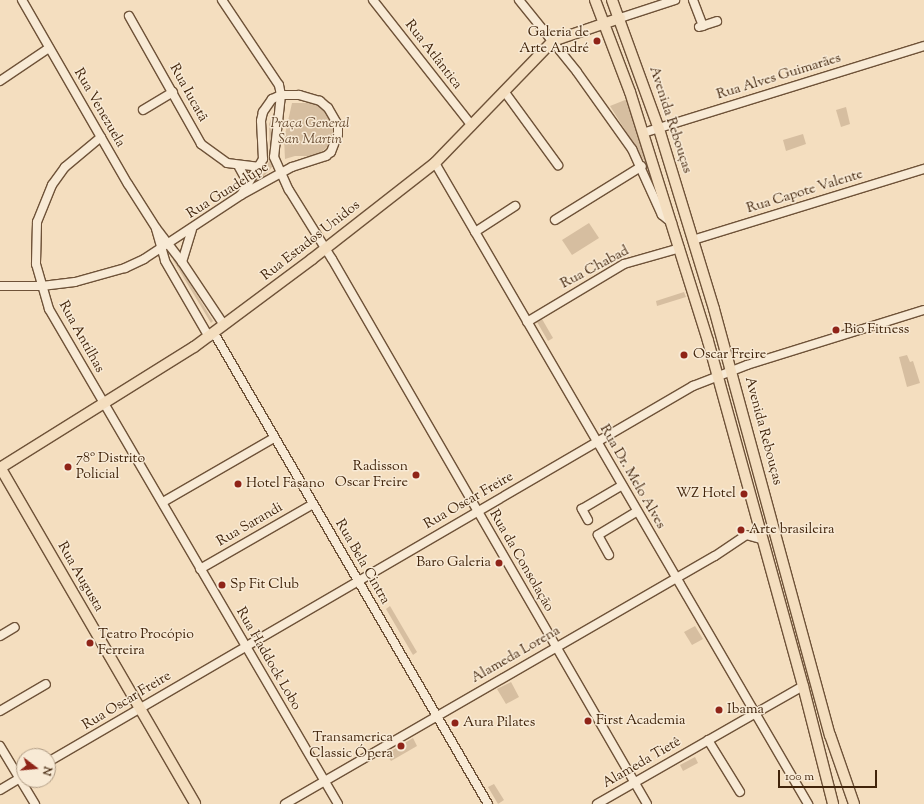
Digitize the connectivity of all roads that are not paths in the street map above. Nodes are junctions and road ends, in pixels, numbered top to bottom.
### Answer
1 (22, 0) edge
2 (222, 0) edge
3 (373, 0) edge
4 (519, 0) edge
5 (594, 0) edge
6 (612, 0) edge
7 (675, 0) edge
8 (693, 0) edge
9 (128, 16) dead end
10 (620, 18) junction
11 (605, 22) junction
12 (717, 22) dead end
13 (553, 41) junction
14 (924, 46) edge
15 (49, 48) junction
16 (0, 81) edge
17 (504, 91) junction
18 (173, 92) junction
19 (281, 95) junction
20 (143, 110) dead end
21 (472, 126) junction
22 (659, 129) junction
23 (643, 133) junction
24 (101, 137) junction
25 (435, 163) junction
26 (558, 165) dead end
27 (239, 166) junction
28 (642, 166) junction
29 (260, 167) junction
30 (924, 169) edge
31 (280, 174) junction
32 (245, 188) junction
33 (241, 195) junction
34 (515, 206) dead end
35 (555, 220) dead end
36 (672, 223) junction
37 (156, 228) junction
38 (192, 229) junction
39 (475, 232) junction
40 (693, 240) junction
41 (168, 245) junction
42 (325, 248) junction
43 (680, 248) junction
44 (160, 250) junction
45 (182, 262) junction
46 (0, 286) edge
47 (42, 286) junction
48 (924, 310) edge
49 (527, 322) junction
50 (224, 325) junction
51 (212, 335) junction
52 (731, 370) junction
53 (718, 376) junction
54 (104, 403) junction
55 (274, 438) junction
56 (597, 442) junction
57 (0, 468) edge
58 (621, 486) junction
59 (163, 502) junction
60 (313, 504) junction
61 (477, 511) junction
62 (636, 512) junction
63 (588, 520) dead end
64 (762, 539) junction
65 (609, 555) dead end
66 (200, 569) junction
67 (677, 577) junction
68 (358, 581) junction
69 (16, 627) dead end
70 (0, 636) edge
71 (246, 646) junction
72 (556, 646) junction
73 (46, 684) dead end
74 (803, 686) junction
75 (140, 708) junction
76 (0, 711) edge
77 (755, 712) junction
78 (437, 715) junction
79 (708, 740) junction
80 (0, 746) edge
81 (56, 757) edge
82 (16, 769) edge
83 (16, 781) edge
84 (324, 781) junction
85 (635, 782) junction
86 (27, 788) edge
87 (0, 790) edge
88 (740, 792) dead end
89 (34, 804) edge
90 (195, 804) edge
91 (284, 804) edge
92 (338, 804) edge
93 (488, 804) edge
94 (598, 804) edge
95 (647, 804) edge
96 (808, 804) edge
97 (833, 804) edge
98 (854, 804) edge

1 - 15 street, Rua Venezuela
2 - 19 street, Rua Guadelupe
3 - 21 street, Rua Atlântica
4 - 13 street
5 - 11 main road
6 - 10 main road, Avenida Rebouças
7 - 10 street
8 - 12 street
9 - 18 street, Rua Iucatã
10 - 11 main road, Rua Estados Unidos
10 - 22 main road, Avenida Rebouças
11 - 13 main road, Rua Estados Unidos
11 - 23 main road
13 - 17 main road, Rua Estados Unidos
13 - 28 street
14 - 22 street, Rua Alves Guimarães
15 - 16 street
15 - 24 street, Rua Venezuela
17 - 21 main road, Rua Estados Unidos
17 - 26 street
18 - 20 street
18 - 27 street, Rua Iucatã
19 - 29 street
19 - 31 street, Rua Guadelupe
19 - 31 street
21 - 25 main road, Rua Estados Unidos
22 - 23 street, Rua Alves Guimarães
22 - 40 main road, Avenida Rebouças
23 - 36 main road
24 - 37 street, Rua Venezuela
24 - 47 street, Rua Antilhas
25 - 39 street, Rua Dr. Melo Alves
25 - 42 main road, Rua Estados Unidos
27 - 29 street, Rua Iucatã
27 - 32 street
28 - 35 street
28 - 36 street
29 - 32 street
30 - 40 street, Rua Capote Valente
31 - 33 street, Rua Guadelupe
31 - 42 street, Rua da Consolação
32 - 33 street
33 - 38 street, Rua Guadelupe
34 - 39 street
36 - 43 main road
37 - 41 street, Rua Venezuela
37 - 44 street, Rua Venezuela
38 - 41 street, Rua Guadelupe
38 - 45 street
39 - 49 street, Rua Dr. Melo Alves
40 - 52 main road, Avenida Rebouças
41 - 44 street, Rua Guadelupe
41 - 45 street, Rua Venezuela
42 - 50 main road, Rua Estados Unidos
42 - 61 street, Rua da Consolação
43 - 49 street, Rua Chabad
43 - 53 main road
44 - 47 street, Rua Guadelupe
44 - 51 street, Rua Venezuela
45 - 50 street, Rua Venezuela
46 - 47 street, Rua Guadelupe
47 - 54 street, Rua Antilhas
48 - 52 street, Rua Oscar Freire
49 - 56 street, Rua Dr. Melo Alves
50 - 51 main road, Rua Estados Unidos
51 - 54 main road, Rua Estados Unidos
51 - 55 street, Rua Bela Cintra
52 - 53 street, Rua Oscar Freire
52 - 98 main road, Avenida Rebouças
53 - 56 street, Rua Oscar Freire
53 - 64 main road
54 - 57 main road, Rua Estados Unidos
54 - 59 street, Rua Haddock Lobo
55 - 59 street
55 - 60 street, Rua Bela Cintra
56 - 58 street, Rua Dr. Melo Alves
56 - 61 street, Rua Oscar Freire
57 - 75 main road, Rua Augusta
58 - 62 street, Rua Dr. Melo Alves
58 - 63 street
59 - 66 street, Rua Haddock Lobo
60 - 66 street, Rua Sarandi
60 - 68 street, Rua Bela Cintra
61 - 68 street, Rua Oscar Freire
61 - 72 street, Rua da Consolação
62 - 65 street
62 - 67 street, Rua Dr. Melo Alves
64 - 67 street, Alameda Lorena
64 - 74 main road
66 - 71 street, Rua Haddock Lobo
67 - 72 street, Alameda Lorena
67 - 77 street, Rua Dr. Melo Alves
68 - 71 street, Rua Oscar Freire
68 - 78 street, Rua Bela Cintra
69 - 70 street
71 - 75 street, Rua Oscar Freire
71 - 84 street, Rua Haddock Lobo
72 - 78 street, Alameda Lorena
72 - 85 street, Rua da Consolação
73 - 76 street
74 - 77 street, Alameda Tietê
74 - 97 main road
75 - 81 street, Rua Oscar Freire
75 - 90 main road, Rua Augusta
77 - 79 street, Alameda Tietê
77 - 96 street, Rua Dr. Melo Alves
78 - 84 street, Alameda Lorena
78 - 93 street, Rua Bela Cintra
79 - 85 street, Alameda Tietê
79 - 88 street
80 - 82 street
83 - 87 street
84 - 91 street, Alameda Lorena
84 - 92 street, Rua Haddock Lobo
85 - 94 street, Alameda Tietê
85 - 95 street, Rua da Consolação
86 - 89 street

